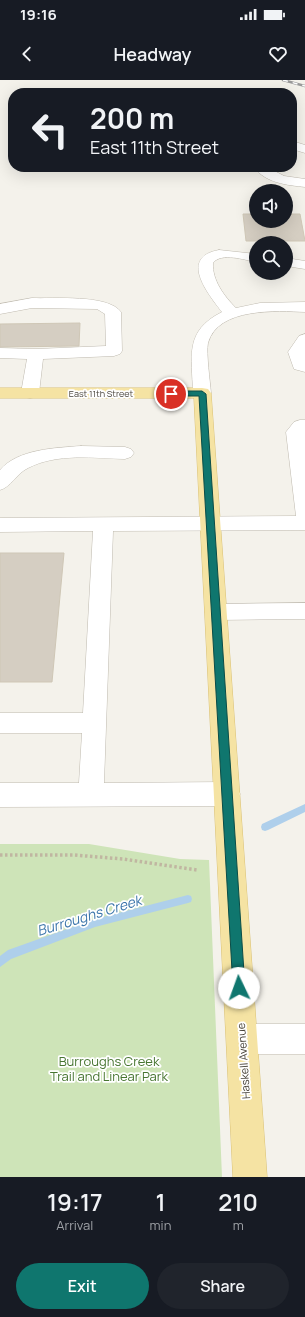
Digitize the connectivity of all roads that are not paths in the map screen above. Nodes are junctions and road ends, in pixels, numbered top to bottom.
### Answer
1 (266, 172) edge
2 (305, 183) edge
3 (249, 257) edge
4 (293, 263) edge
5 (305, 265) edge
6 (305, 307) edge
7 (0, 310) edge
8 (232, 313) junction
9 (305, 339) edge
10 (0, 353) edge
11 (36, 354) junction
12 (305, 367) edge
13 (0, 394) edge
14 (30, 394) junction
15 (202, 394) junction
16 (305, 426) edge
17 (125, 453) dead end
18 (0, 484) edge
19 (305, 515) edge
20 (210, 523) junction
21 (305, 523) edge
22 (103, 524) junction
23 (0, 525) edge
24 (305, 611) edge
25 (216, 612) junction
26 (95, 722) junction
27 (0, 723) edge
28 (227, 794) junction
29 (0, 795) edge
30 (91, 795) junction
31 (242, 1039) junction
32 (305, 1039) edge
33 (250, 1177) edge

1 - 2 street
3 - 8 street
4 - 5 street
6 - 8 street
7 - 11 street
8 - 15 street, Haskell Avenue
9 - 12 street
10 - 11 street
11 - 14 street
13 - 14 main road, East 11th Street
14 - 15 main road, East 11th Street
15 - 20 main road, Haskell Avenue
16 - 19 street
17 - 18 street
20 - 21 street
20 - 22 street
20 - 25 main road, Haskell Avenue
22 - 23 street
22 - 26 street
24 - 25 street
25 - 28 main road, Haskell Avenue
26 - 27 street
26 - 30 street
28 - 30 street
28 - 31 main road, Haskell Avenue
29 - 30 street
31 - 32 street
31 - 33 main road, Haskell Avenue

